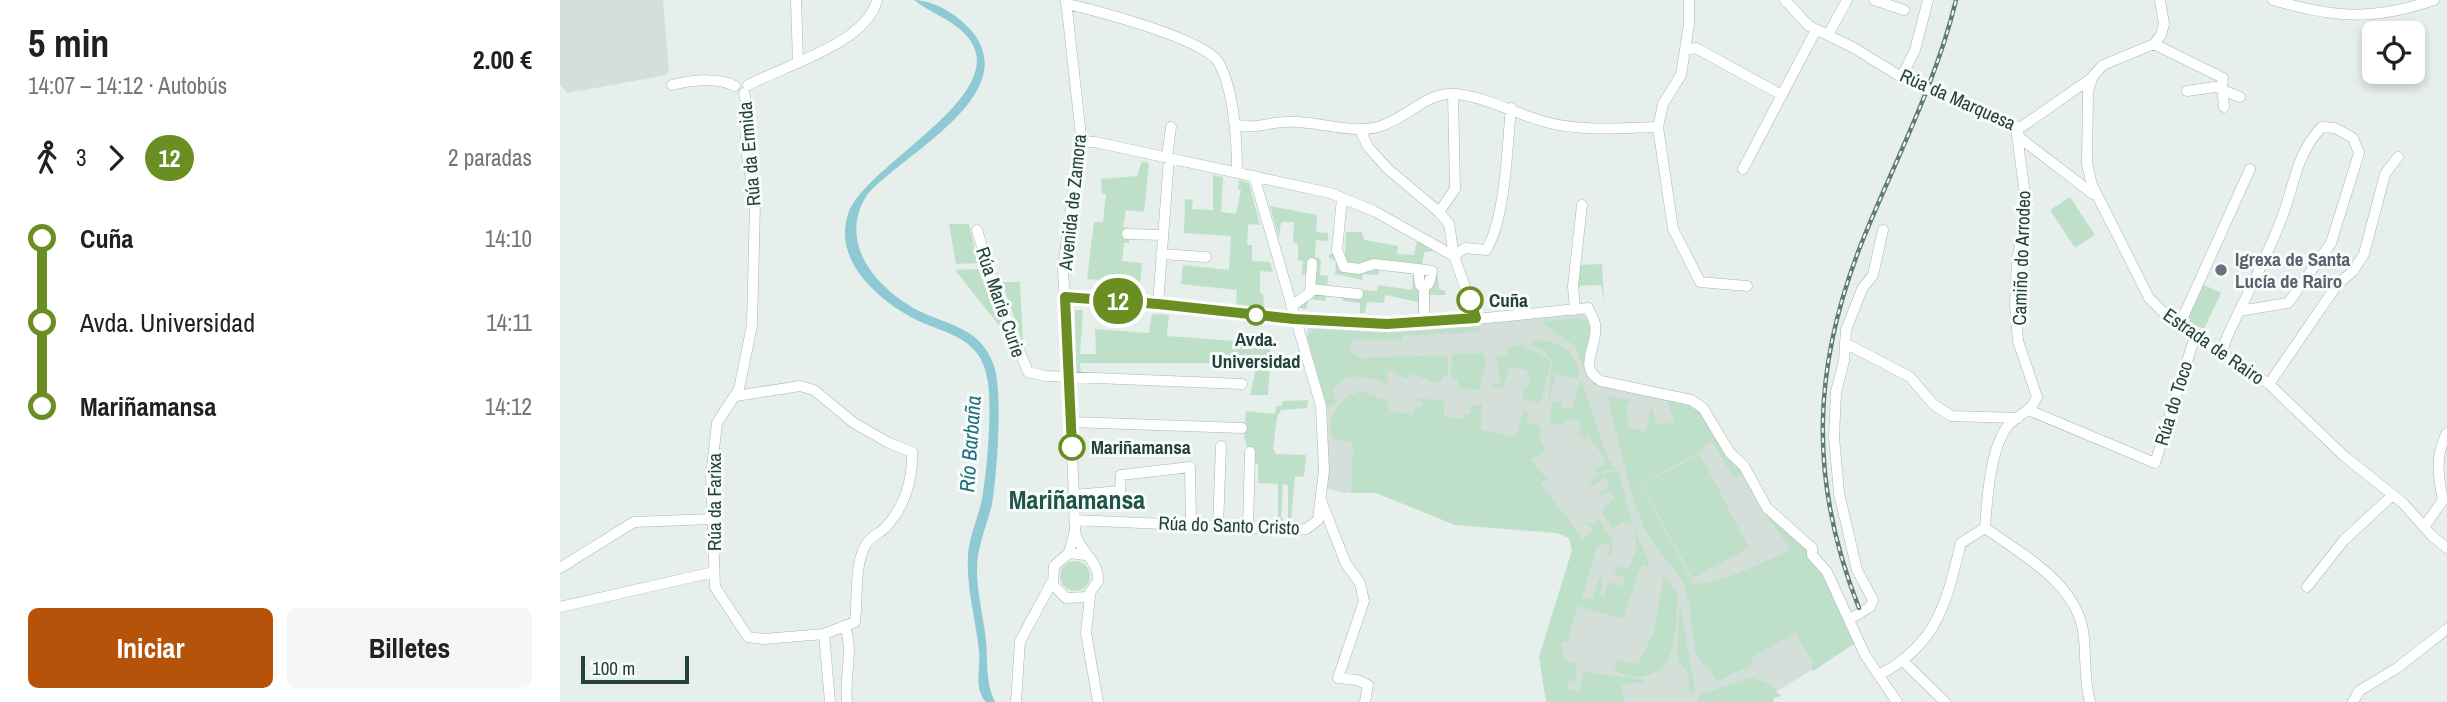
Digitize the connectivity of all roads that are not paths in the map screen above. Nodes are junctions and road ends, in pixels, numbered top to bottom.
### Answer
1 (796, 0) edge
2 (877, 0) edge
3 (1689, 0) edge
4 (1785, 0) edge
5 (1847, 0) edge
6 (1874, 0) edge
7 (1928, 0) edge
8 (2160, 0) edge
9 (2274, 0) edge
10 (2434, 0) edge
11 (1066, 2) edge
12 (1904, 10) dead end
13 (1816, 30) junction
14 (1828, 35) junction
15 (2154, 44) junction
16 (1686, 50) junction
17 (798, 62) junction
18 (1905, 76) junction
19 (2093, 76) junction
20 (1920, 82) dead end
21 (672, 85) dead end
22 (742, 88) junction
23 (2222, 88) junction
24 (2187, 91) dead end
25 (1453, 93) junction
26 (1780, 94) junction
27 (2240, 97) dead end
28 (2224, 107) dead end
29 (1511, 108) junction
30 (1237, 125) junction
31 (1171, 127) dead end
32 (1658, 127) junction
33 (2015, 128) junction
34 (1360, 131) junction
35 (1081, 142) junction
36 (2398, 157) dead end
37 (1168, 158) junction
38 (1743, 169) dead end
39 (2250, 169) dead end
40 (1237, 173) junction
41 (1254, 176) junction
42 (1342, 198) junction
43 (2098, 200) junction
44 (1582, 205) dead end
45 (1439, 212) junction
46 (977, 230) dead end
47 (1448, 230) junction
48 (1883, 230) dead end
49 (1127, 234) dead end
50 (1162, 235) junction
51 (1428, 241) junction
52 (1161, 254) junction
53 (1454, 256) junction
54 (1206, 257) dead end
55 (1312, 263) dead end
56 (1747, 286) dead end
57 (1310, 289) junction
58 (1359, 294) dead end
59 (1065, 297) junction
60 (1158, 304) junction
61 (1290, 306) junction
62 (1575, 310) junction
63 (2239, 311) junction
64 (1476, 318) junction
65 (1294, 319) junction
66 (1424, 321) junction
67 (2179, 326) junction
68 (2195, 336) junction
69 (1845, 343) junction
70 (2222, 352) junction
71 (1069, 377) junction
72 (1242, 384) dead end
73 (2269, 384) junction
74 (736, 396) junction
75 (2031, 411) junction
76 (2018, 418) junction
77 (1071, 422) junction
78 (1242, 428) dead end
79 (2447, 433) edge
80 (1221, 446) dead end
81 (1250, 452) dead end
82 (1074, 495) junction
83 (2393, 495) junction
84 (1321, 499) junction
85 (711, 519) junction
86 (1191, 524) junction
87 (1074, 525) junction
88 (1218, 526) junction
89 (1248, 527) junction
90 (2424, 527) junction
91 (1985, 528) junction
92 (2447, 548) edge
93 (1069, 554) junction
94 (1085, 555) junction
95 (560, 568) edge
96 (714, 572) junction
97 (1052, 582) junction
98 (2307, 587) dead end
99 (1060, 595) junction
100 (1090, 596) junction
101 (1072, 600) junction
102 (560, 607) edge
103 (1039, 607) junction
104 (1850, 619) junction
105 (845, 628) junction
106 (2447, 629) edge
107 (1086, 633) junction
108 (824, 634) junction
109 (1904, 662) junction
110 (1879, 675) junction
111 (830, 702) edge
112 (847, 702) edge
113 (1016, 702) edge
114 (1098, 702) edge
115 (1365, 702) edge
116 (1897, 702) edge
117 (1945, 702) edge
118 (2091, 702) edge
119 (2353, 702) edge

1 - 17 street
2 - 17 street, Rúa da Ermida
3 - 16 street
4 - 13 street, Rúa da Marquesa
5 - 14 street
6 - 12 street
7 - 18 street
8 - 15 street
9 - 10 street
11 - 30 street
11 - 35 street, Avenida de Zamora
13 - 14 street, Rúa da Marquesa
13 - 26 street
14 - 18 street, Rúa da Marquesa
15 - 19 street
15 - 23 street
16 - 26 street
16 - 32 street
17 - 22 street, Rúa da Ermida
18 - 20 street, Rúa da Marquesa
18 - 33 street, Rúa da Marquesa, bridge
19 - 33 street, Rúa da Marquesa
19 - 43 street, Estrada de Rairo
21 - 22 street
22 - 74 street, Rúa da Ermida
23 - 24 street
23 - 27 street
23 - 28 street
25 - 29 street
25 - 34 street
25 - 45 street
26 - 38 street
29 - 32 street
29 - 53 street
30 - 34 street
30 - 40 street
31 - 37 street
32 - 56 street
33 - 43 street
33 - 75 street, Camiño do Arrodeo
34 - 45 street
35 - 37 street
35 - 59 street, Avenida de Zamora
36 - 73 street
37 - 40 street
37 - 50 street
39 - 67 street
40 - 41 street
41 - 42 street
41 - 61 street
42 - 51 street
42 - 66 street
43 - 67 street, Estrada de Rairo
44 - 62 street
45 - 47 street
46 - 71 street, Rúa Marie Curie
47 - 51 street
47 - 53 street
48 - 69 street
49 - 50 street
50 - 52 street
51 - 53 street
52 - 54 street
52 - 60 street
53 - 64 street
55 - 57 street
57 - 58 street
57 - 61 street
59 - 60 street
59 - 71 street, Avenida de Zamora
60 - 65 street
61 - 65 street
62 - 64 street
62 - 104 street
63 - 63 street
63 - 70 street
64 - 66 street
65 - 66 street
65 - 84 street
67 - 68 street, Estrada de Rairo
68 - 70 street, Estrada de Rairo
68 - 75 street, Rúa do Toco
69 - 76 street
69 - 104 street
70 - 73 street, Estrada de Rairo
71 - 72 street
71 - 77 street, Avenida de Zamora
73 - 83 street, Estrada de Rairo
74 - 85 street, Rúa da Farixa
74 - 105 street
75 - 76 street
76 - 91 street
77 - 78 street
77 - 82 street, Avenida de Zamora
79 - 90 street
80 - 88 street
81 - 89 street
82 - 86 street
82 - 87 street, Avenida de Zamora
83 - 90 street, Estrada de Rairo
83 - 98 street
84 - 89 street, Rúa do Santo Cristo
84 - 115 street
85 - 95 street
85 - 96 street, Rúa da Farixa
86 - 87 street, Rúa do Santo Cristo
86 - 88 street, Rúa do Santo Cristo
87 - 93 street, Avenida de Zamora
87 - 94 street, Avenida de Zamora
88 - 89 street, Rúa do Santo Cristo
90 - 92 street, Estrada de Rairo
91 - 109 street
91 - 118 street
93 - 94 street
93 - 97 street, Avenida de Zamora
94 - 100 street, Avenida de Zamora
96 - 102 street, Rúa da Farixa
96 - 108 street, Rúa da Farixa
97 - 99 street
97 - 103 street, Avenida de Zamora
99 - 101 street
99 - 103 street
100 - 101 street
100 - 107 street
101 - 107 street
103 - 113 street, Avenida de Zamora
104 - 110 street
105 - 108 street
105 - 112 street
106 - 119 street
107 - 114 street
108 - 111 street
109 - 110 street
109 - 117 street
110 - 116 street

